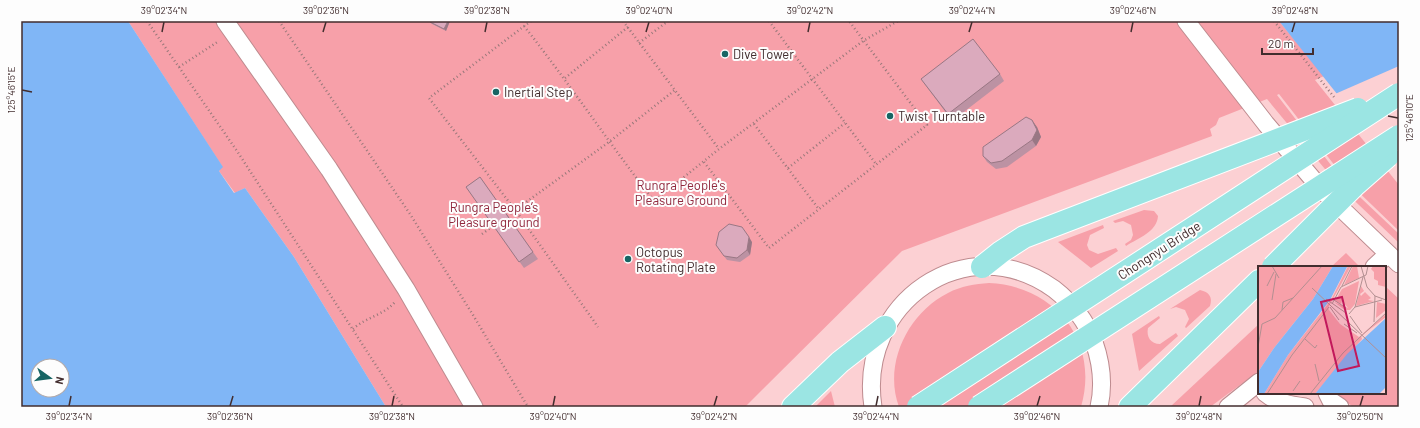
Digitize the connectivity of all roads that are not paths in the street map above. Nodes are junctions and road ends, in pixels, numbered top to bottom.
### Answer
1 (225, 21) edge
2 (1186, 21) edge
3 (1399, 90) edge
4 (1399, 94) edge
5 (1399, 136) edge
6 (1399, 146) edge
7 (1393, 259) edge
8 (1274, 266) edge
9 (1376, 266) edge
10 (982, 267) junction
11 (1258, 281) edge
12 (885, 327) junction
13 (1258, 388) edge
14 (1268, 394) edge
15 (474, 407) edge
16 (793, 407) edge
17 (872, 407) edge
18 (918, 407) edge
19 (979, 407) edge
20 (1099, 407) edge
21 (1130, 407) edge
22 (1228, 407) edge
23 (1305, 407) edge

1 - 15 street
2 - 7 street
3 - 10 main road, bridge
4 - 18 main road, Chongnyu Bridge, bridge
5 - 19 main road, bridge
6 - 8 main road, bridge
7 - 9 street
10 - 12 street
10 - 20 street, bridge
11 - 21 main road
12 - 16 main road
12 - 17 street
13 - 22 street
14 - 23 street

